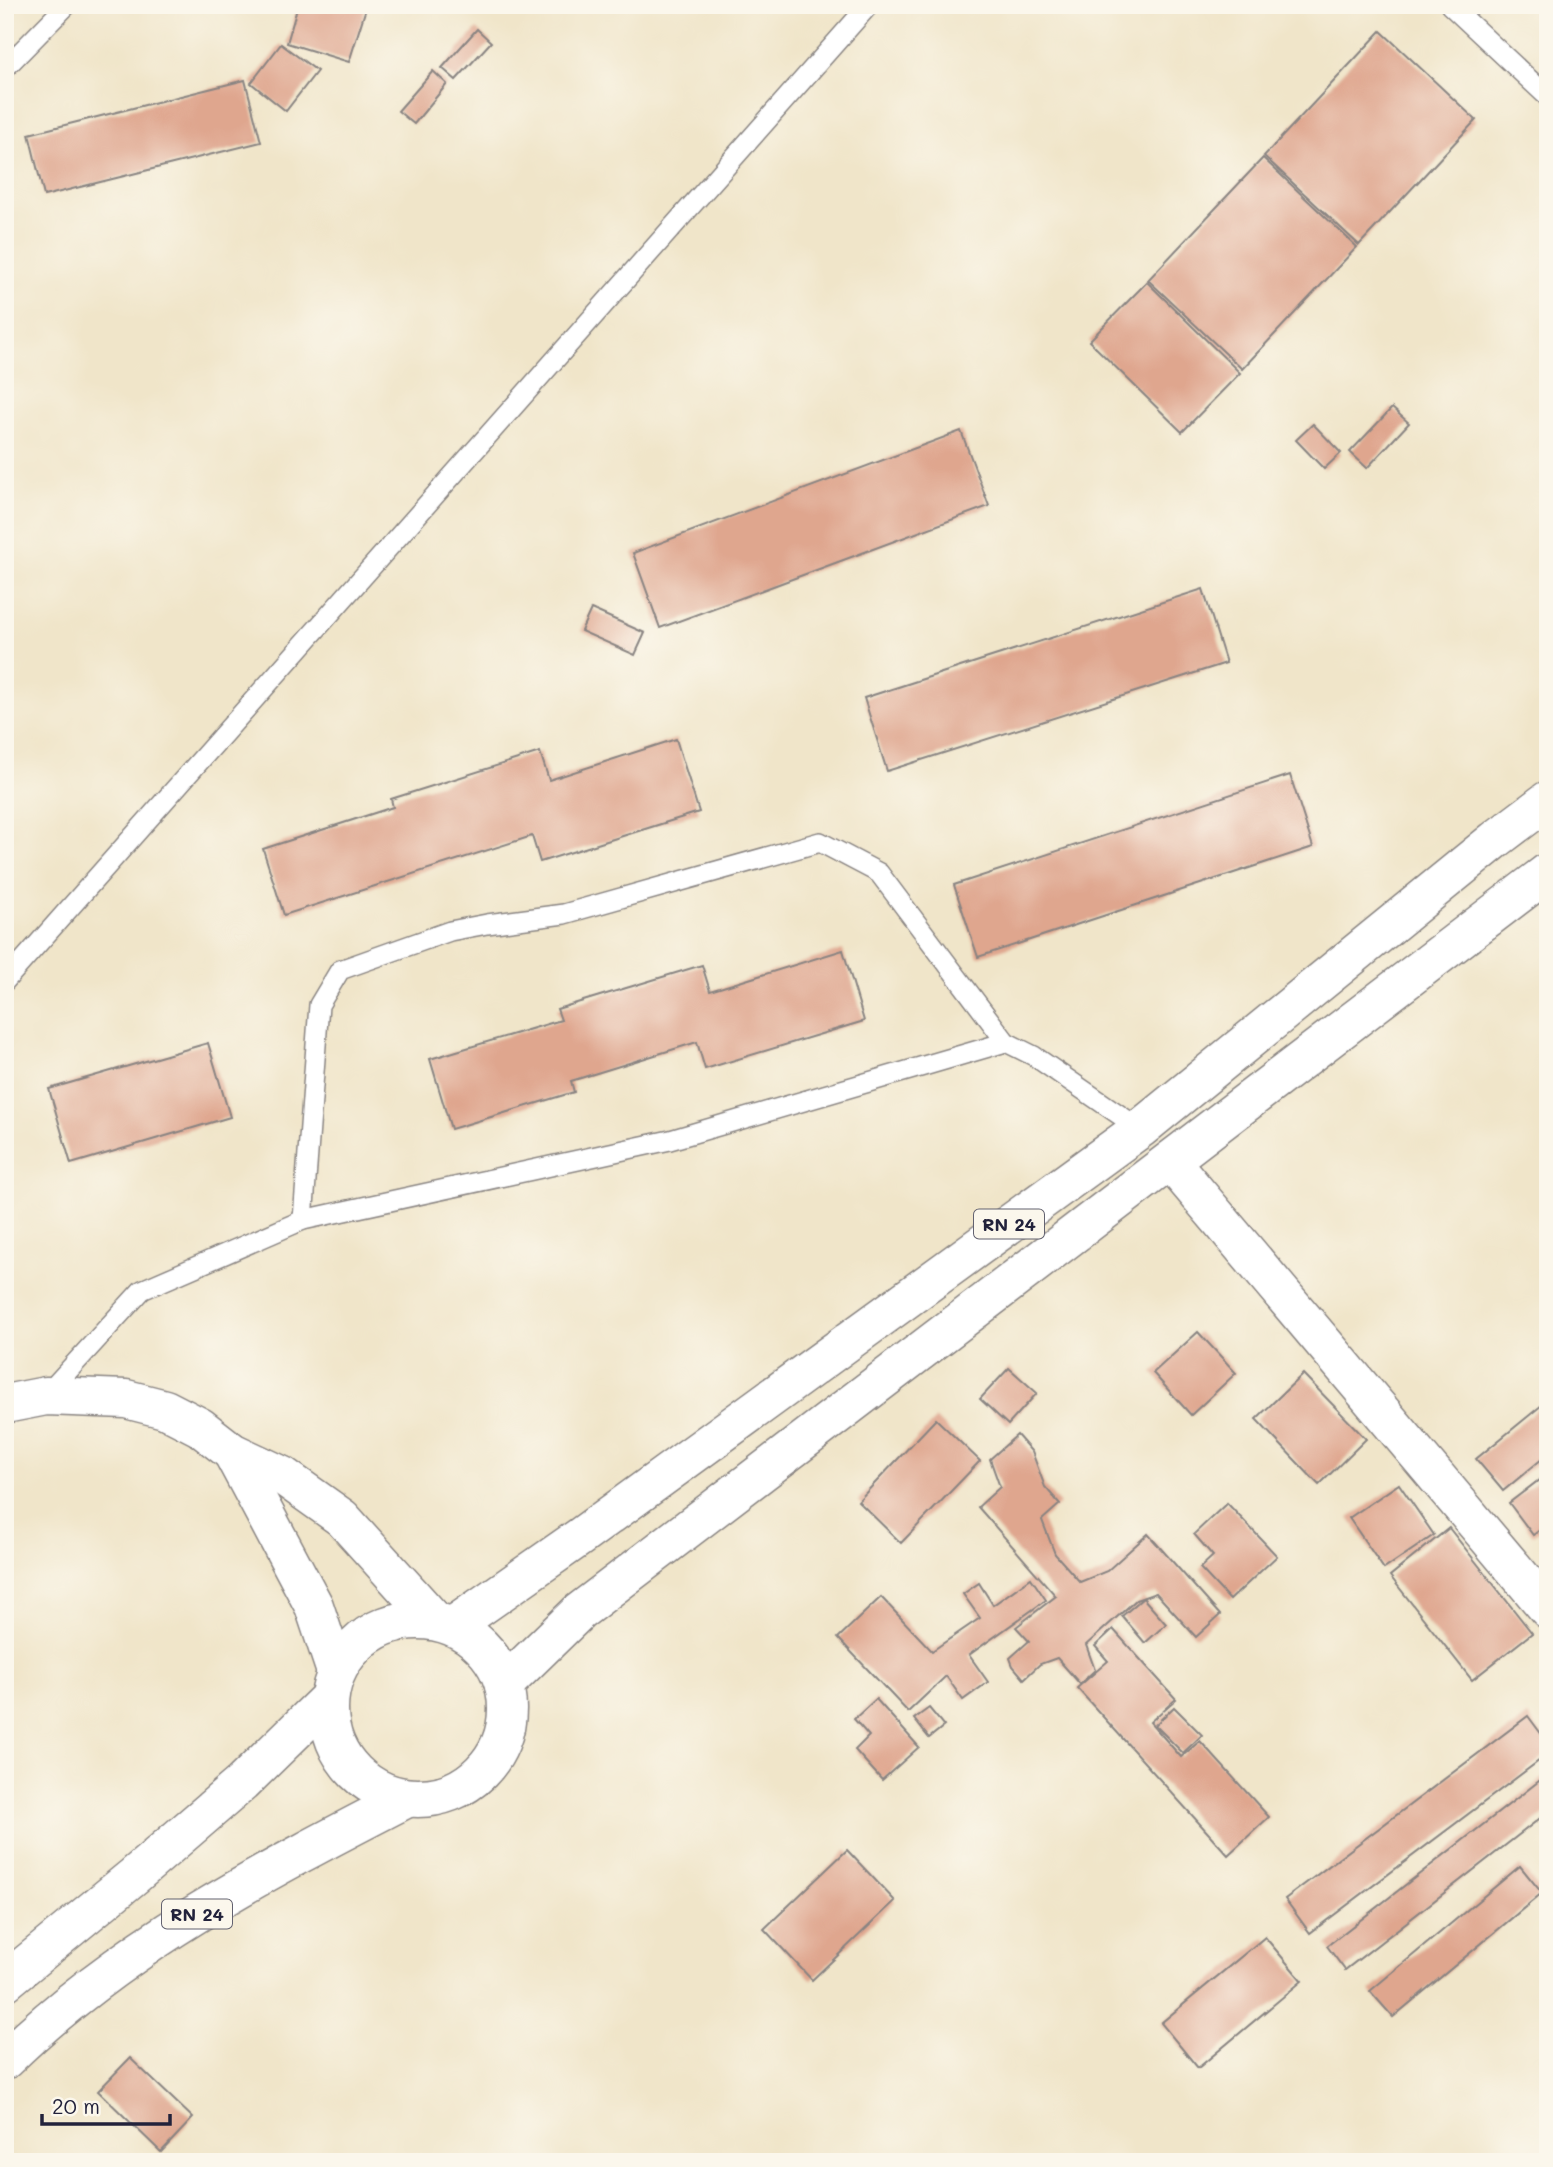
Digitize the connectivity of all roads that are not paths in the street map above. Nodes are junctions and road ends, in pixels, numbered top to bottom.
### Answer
1 (67, 5) edge
2 (869, 5) edge
3 (1450, 5) edge
4 (5, 68) edge
5 (1548, 97) edge
6 (1548, 800) edge
7 (1548, 872) edge
8 (5, 981) edge
9 (1006, 1042) junction
10 (1140, 1129) junction
11 (1171, 1162) junction
12 (303, 1220) junction
13 (46, 1396) junction
14 (5, 1404) edge
15 (232, 1452) junction
16 (1548, 1609) edge
17 (444, 1624) junction
18 (333, 1685) junction
19 (504, 1685) junction
20 (407, 1798) junction
21 (5, 1982) edge
22 (5, 2060) edge

1 - 4 lane
2 - 8 lane
3 - 5 lane
6 - 10 main road, RN 24
7 - 11 main road, RN 24
9 - 10 lane
9 - 12 lane
9 - 12 lane
10 - 17 main road, RN 24
11 - 16 main road
11 - 19 main road, RN 24
12 - 13 lane
13 - 14 main road
13 - 15 main road
15 - 17 main road
15 - 18 main road
17 - 18 main road
17 - 19 main road
18 - 20 main road
18 - 21 main road
19 - 20 main road
20 - 22 main road, RN 24

